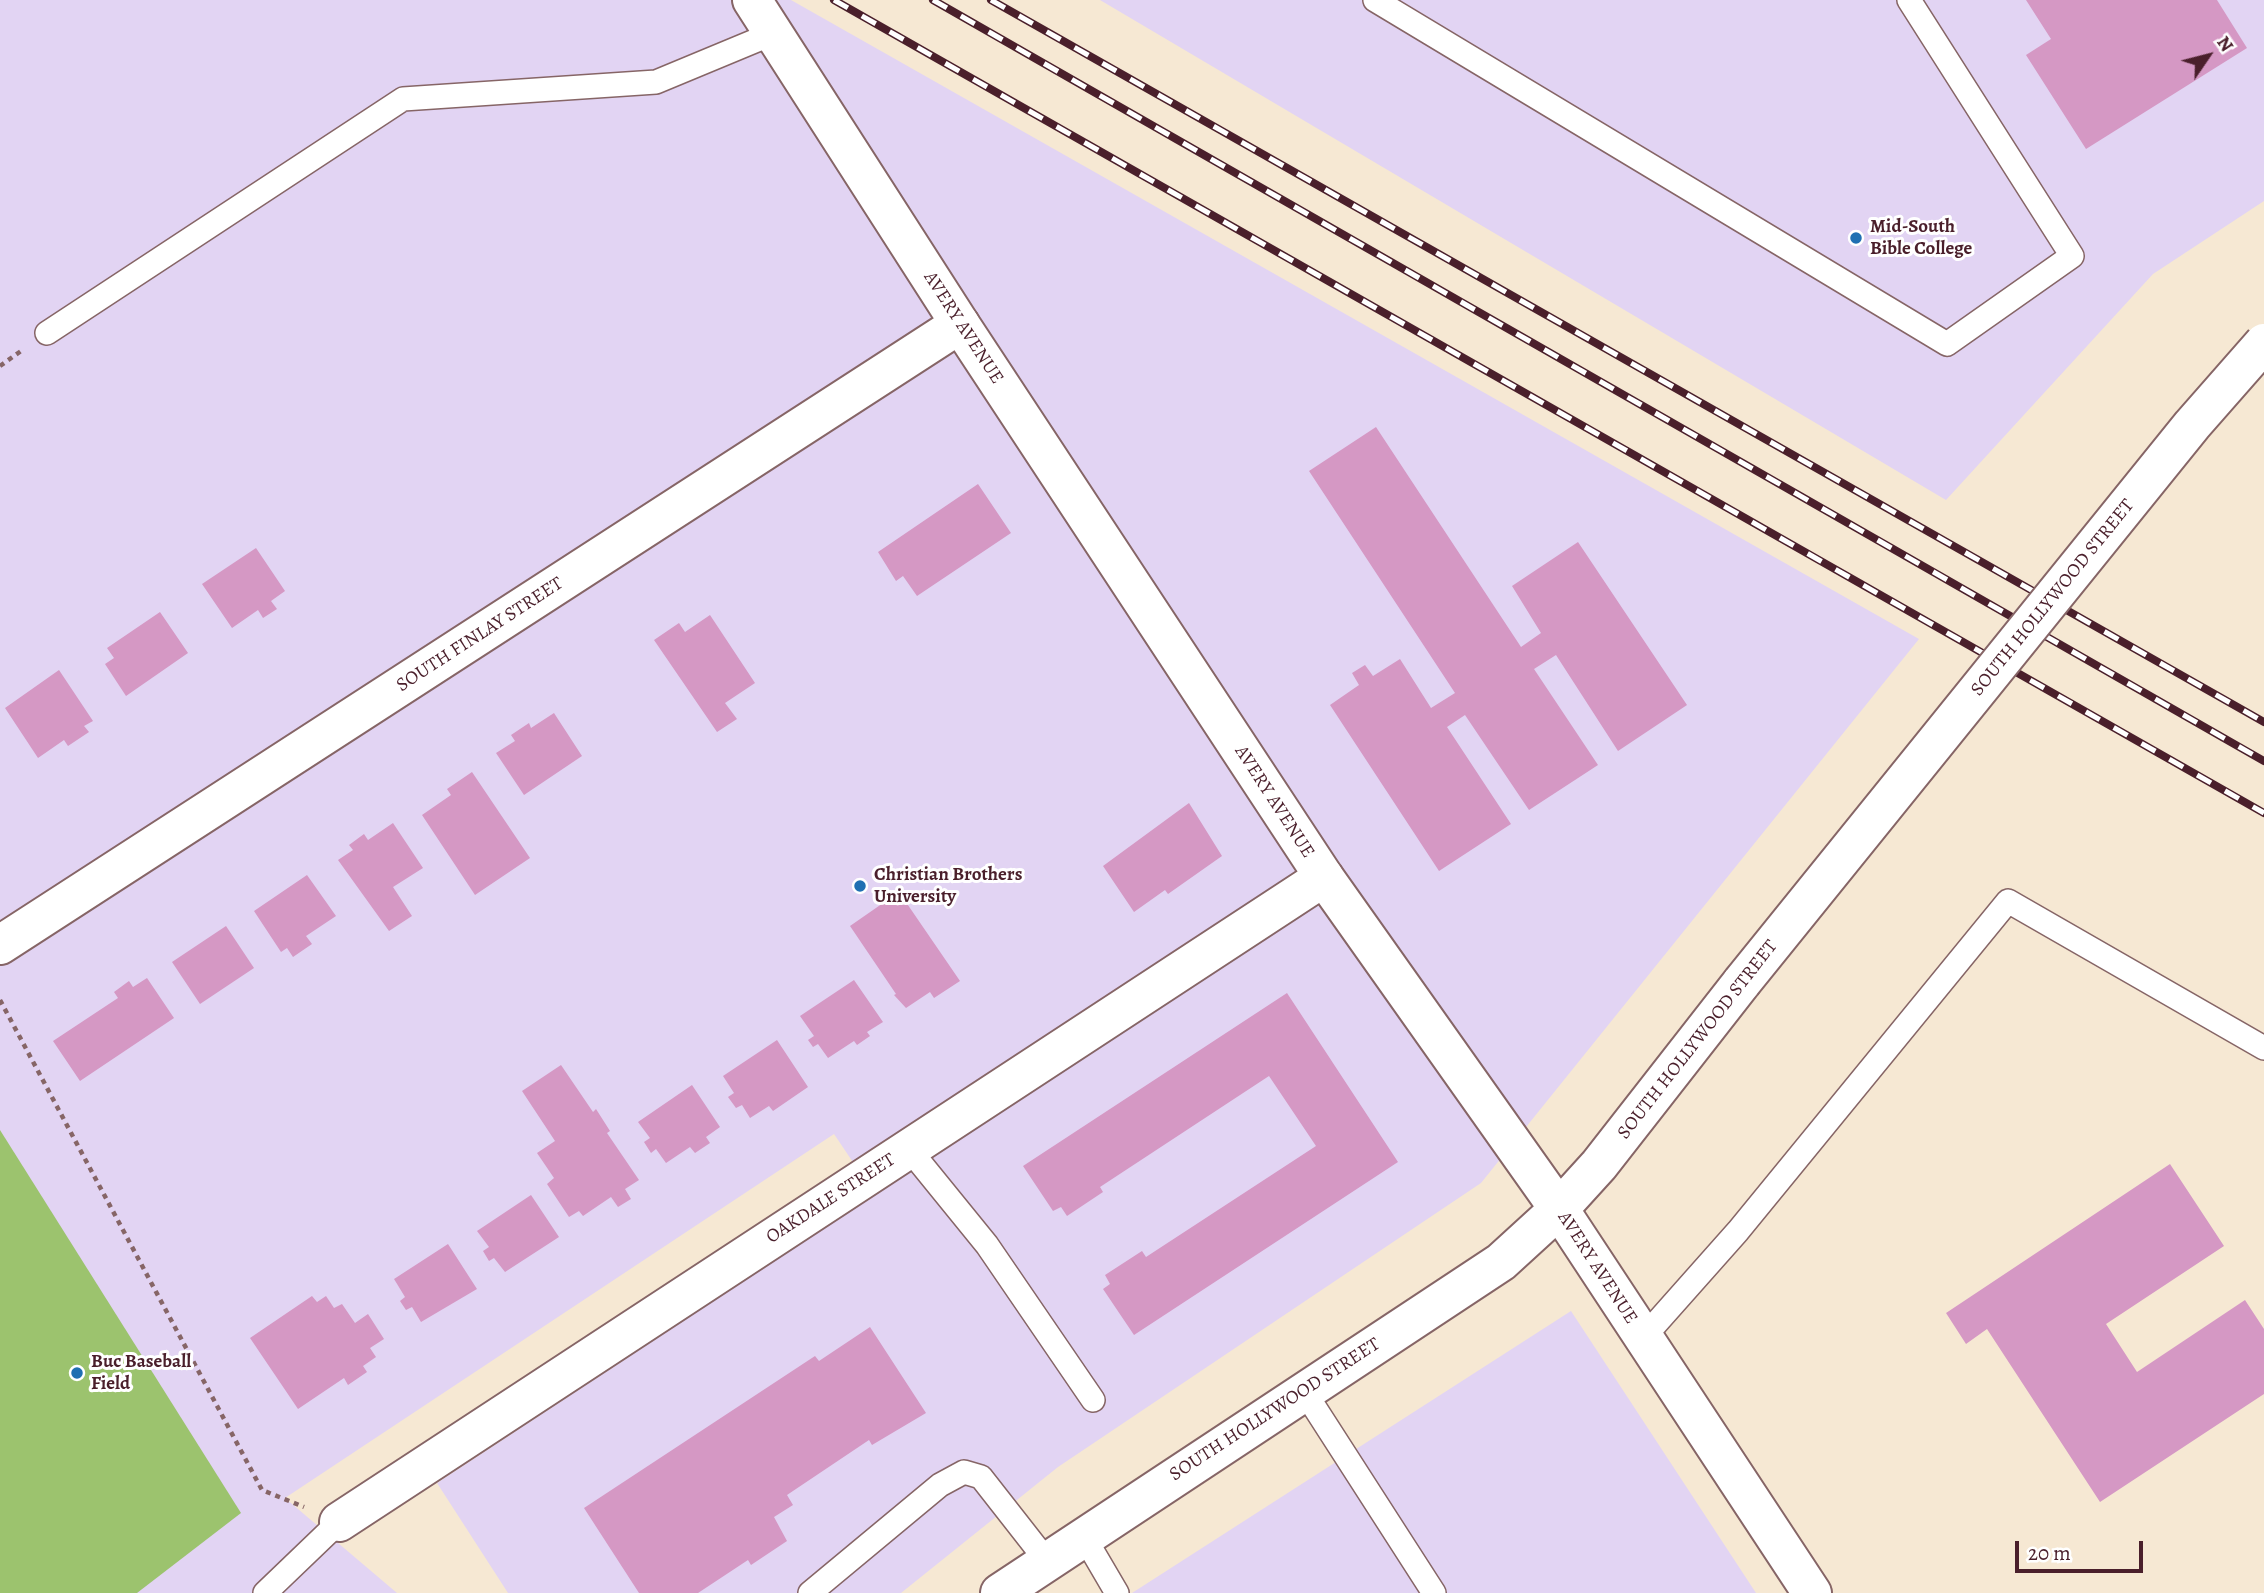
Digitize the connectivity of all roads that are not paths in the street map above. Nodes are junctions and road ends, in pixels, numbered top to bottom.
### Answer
1 (752, 0) edge
2 (1375, 0) edge
3 (1909, 0) edge
4 (774, 33) junction
5 (960, 324) junction
6 (47, 333) dead end
7 (2264, 344) edge
8 (1324, 877) junction
9 (0, 946) edge
10 (2264, 1048) edge
11 (909, 1149) junction
12 (1559, 1209) junction
13 (1643, 1338) junction
14 (1304, 1391) junction
15 (1093, 1400) dead end
16 (338, 1522) joint
17 (1083, 1535) junction
18 (1046, 1560) junction
19 (265, 1593) edge
20 (810, 1593) edge
21 (1000, 1593) edge
22 (1118, 1593) edge
23 (1434, 1593) edge
24 (1812, 1593) edge

1 - 4 street, AVERY AVENUE
2 - 3 lane
4 - 5 street, AVERY AVENUE
4 - 6 lane
5 - 8 street, AVERY AVENUE
5 - 9 street, SOUTH FINLAY STREET
7 - 12 street, SOUTH HOLLYWOOD STREET, bridge
8 - 11 street, OAKDALE STREET
8 - 12 street, AVERY AVENUE
10 - 13 lane
11 - 15 lane
11 - 16 street, OAKDALE STREET
12 - 13 street, AVERY AVENUE
12 - 14 street, SOUTH HOLLYWOOD STREET
13 - 24 street, AVERY AVENUE
14 - 17 street, SOUTH HOLLYWOOD STREET
14 - 23 lane
16 - 19 lane
17 - 18 street, SOUTH HOLLYWOOD STREET
17 - 22 lane
18 - 20 lane
18 - 21 street, SOUTH HOLLYWOOD STREET

